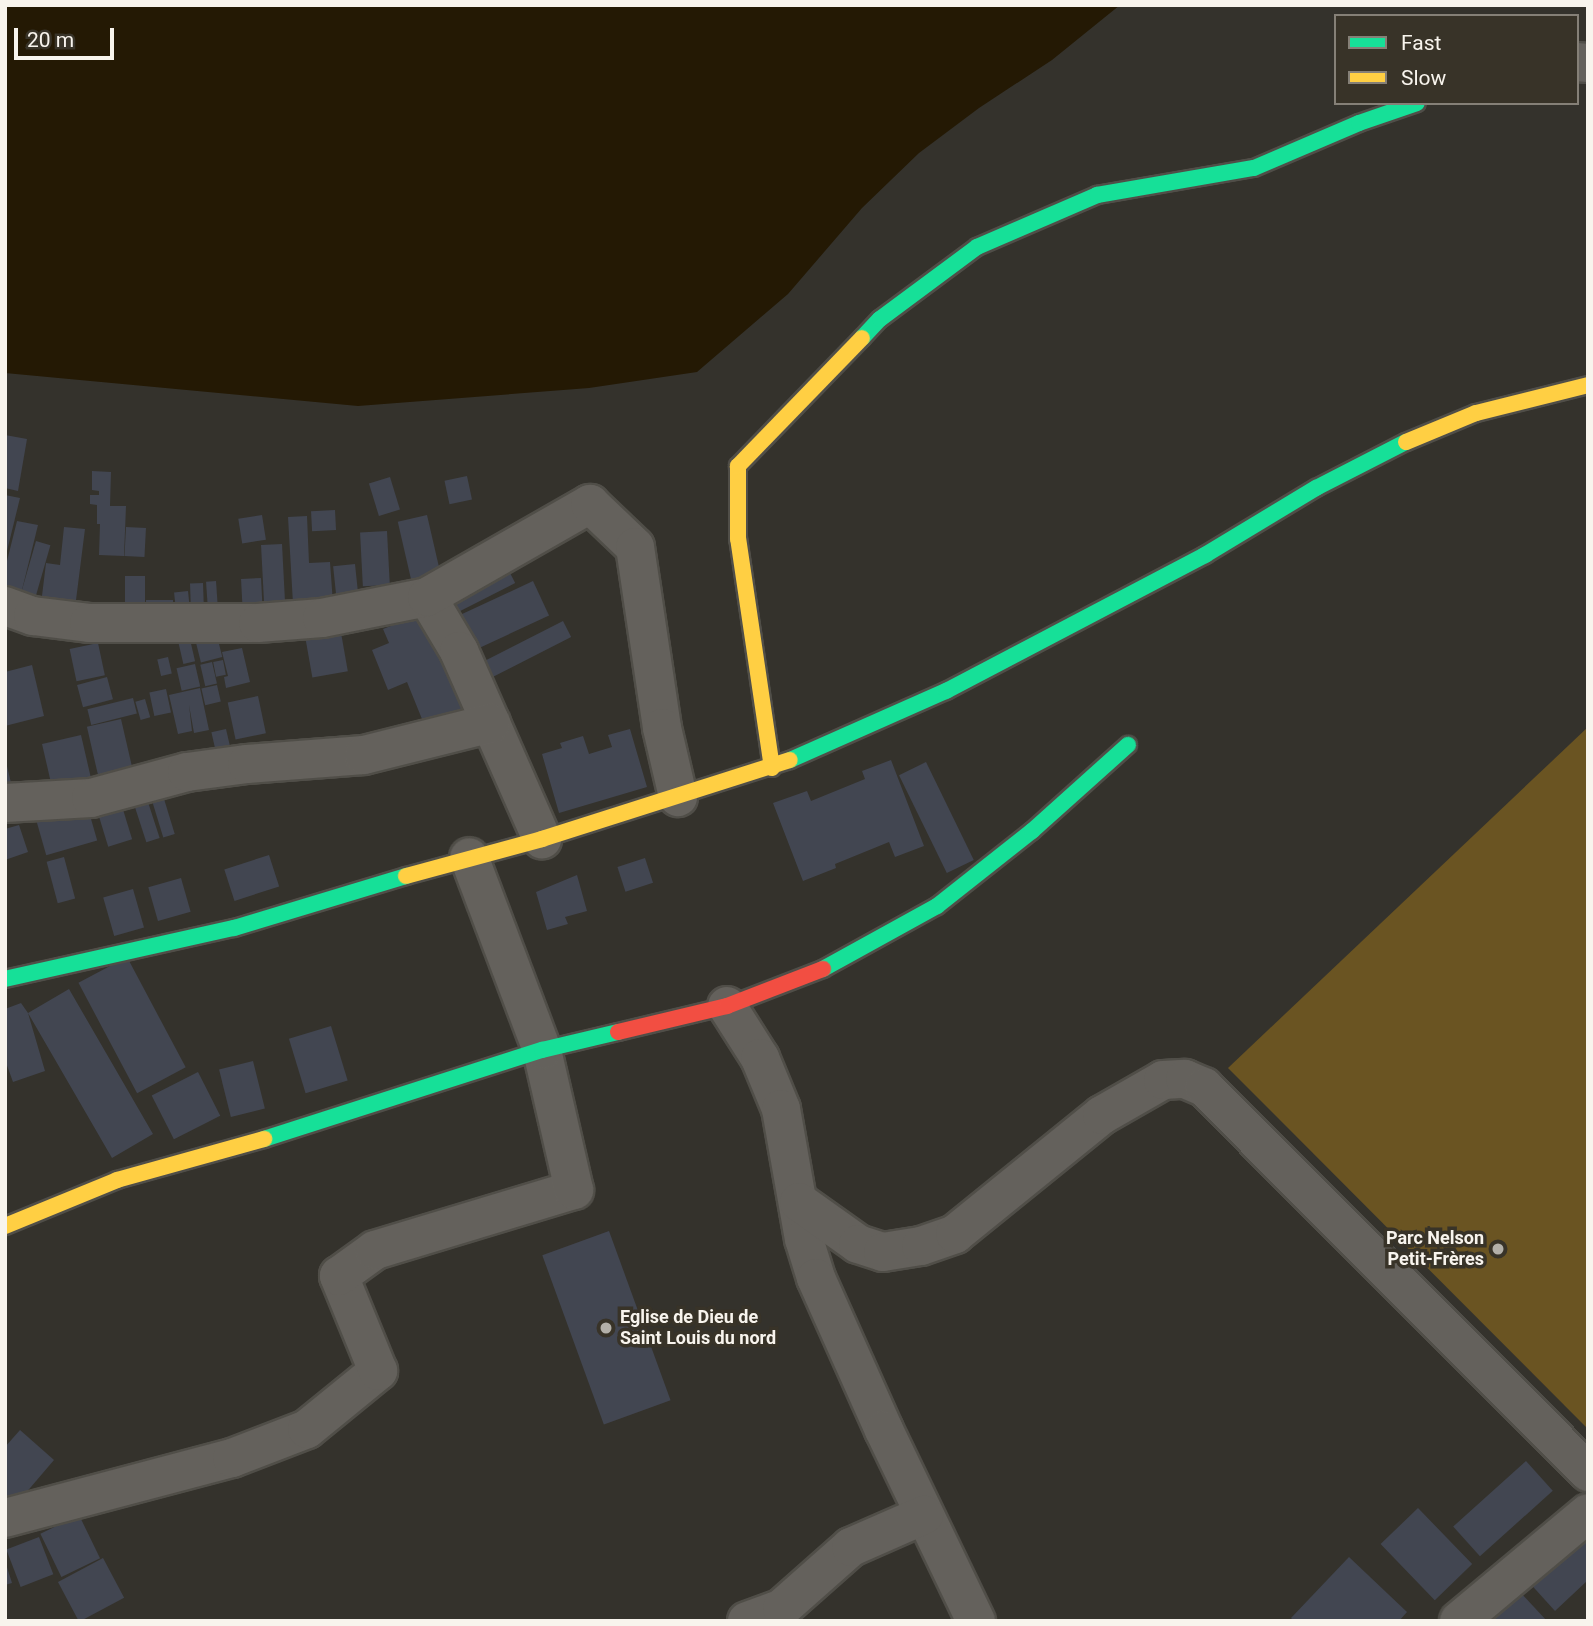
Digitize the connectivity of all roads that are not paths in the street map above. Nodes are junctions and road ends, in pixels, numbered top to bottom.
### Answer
1 (1410, 105) edge
2 (1588, 385) edge
3 (427, 597) junction
4 (5, 606) edge
5 (491, 723) junction
6 (1128, 745) dead end
7 (772, 768) junction
8 (678, 797) junction
9 (5, 803) edge
10 (542, 839) junction
11 (469, 857) junction
12 (5, 979) edge
13 (727, 1006) junction
14 (542, 1050) junction
15 (799, 1202) junction
16 (5, 1226) edge
17 (1588, 1472) edge
18 (1588, 1513) edge
19 (924, 1515) junction
20 (5, 1518) edge
21 (747, 1621) edge
22 (976, 1621) edge
23 (1459, 1621) edge

1 - 7 street
2 - 7 street
3 - 4 street
3 - 5 street
3 - 8 street
5 - 9 street
5 - 10 street
6 - 13 street
7 - 8 street
8 - 10 street
10 - 11 street
11 - 12 street
11 - 14 street
13 - 14 street
13 - 15 street
14 - 16 street
14 - 20 street
15 - 17 street
15 - 19 street
18 - 23 street
19 - 21 street
19 - 22 street

